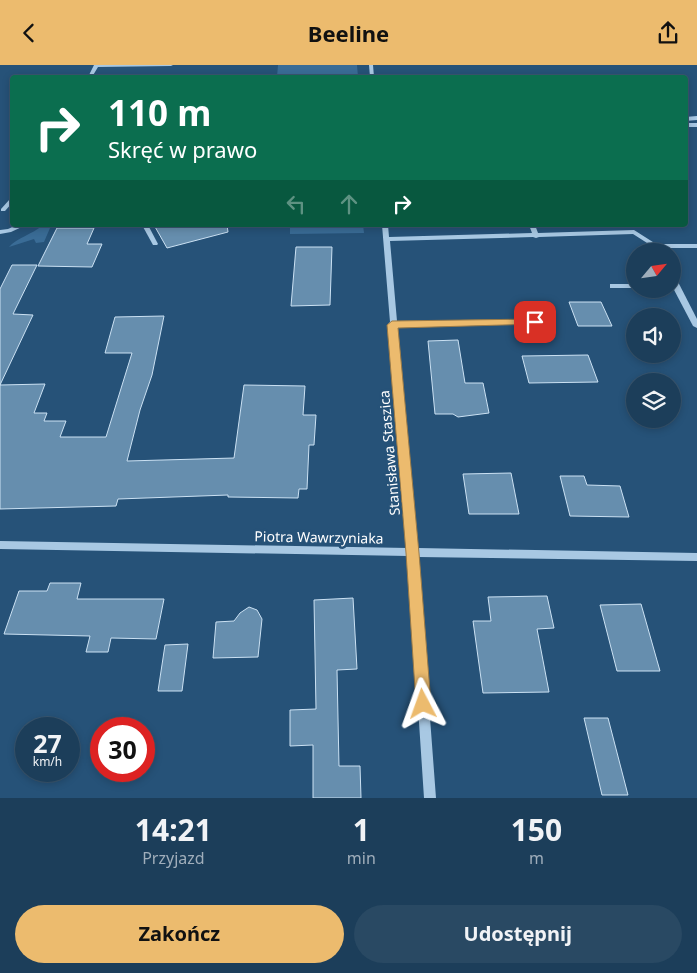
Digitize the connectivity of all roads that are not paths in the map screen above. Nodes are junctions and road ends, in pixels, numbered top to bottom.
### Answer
1 (96, 65) edge
2 (171, 65) edge
3 (18, 227) edge
4 (146, 227) edge
5 (384, 227) edge
6 (533, 227) edge
7 (632, 227) edge
8 (9, 231) junction
9 (634, 232) junction
10 (0, 233) edge
11 (536, 236) junction
12 (0, 239) edge
13 (386, 239) junction
14 (650, 243) edge
15 (155, 244) dead end
16 (697, 246) edge
17 (681, 247) edge
18 (613, 286) dead end
19 (626, 286) edge
20 (681, 294) edge
21 (694, 314) edge
22 (535, 322) dead end
23 (392, 325) junction
24 (697, 326) edge
25 (0, 545) edge
26 (413, 553) junction
27 (697, 557) edge
28 (430, 798) edge

1 - 2 street
3 - 8 street
4 - 15 street
5 - 13 street, Stanisława Staszica
6 - 11 street
7 - 9 street
8 - 10 street
8 - 12 street
9 - 11 lane
9 - 14 lane
11 - 13 lane
13 - 23 street, Stanisława Staszica
16 - 17 street
18 - 19 street
20 - 21 street
21 - 24 street
22 - 23 street
23 - 26 street, Stanisława Staszica
25 - 26 street, Piotra Wawrzyniaka
26 - 27 street, Piotra Wawrzyniaka
26 - 28 street, Stanisława Staszica

